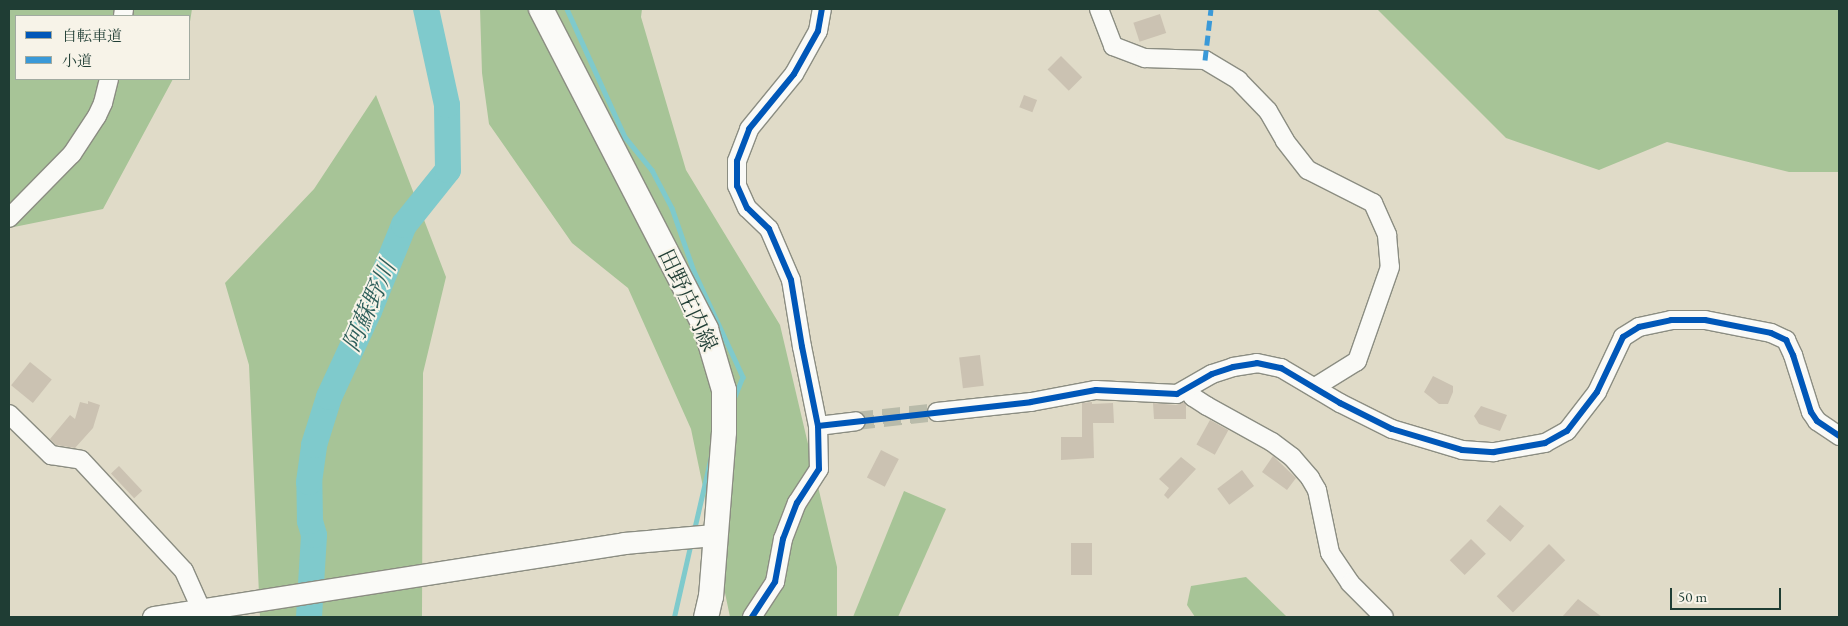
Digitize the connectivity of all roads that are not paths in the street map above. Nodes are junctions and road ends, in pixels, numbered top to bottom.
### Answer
1 (541, 9) edge
2 (822, 9) edge
3 (1099, 9) edge
4 (109, 80) edge
5 (9, 218) edge
6 (1315, 387) junction
7 (1187, 389) junction
8 (937, 412) tunnel mouth
9 (9, 414) edge
10 (856, 421) tunnel mouth
11 (818, 426) junction
12 (1839, 436) edge
13 (714, 536) junction
14 (201, 610) junction
15 (153, 617) edge
16 (706, 617) edge
17 (752, 617) edge
18 (1384, 617) edge

1 - 13 main road, 田野庄内線
2 - 11 street
3 - 6 street
4 - 5 street
6 - 7 street
6 - 12 street
7 - 8 street
7 - 18 street
9 - 14 street
10 - 11 street
11 - 17 street
13 - 14 street
13 - 16 main road, 田野庄内線
14 - 15 street

